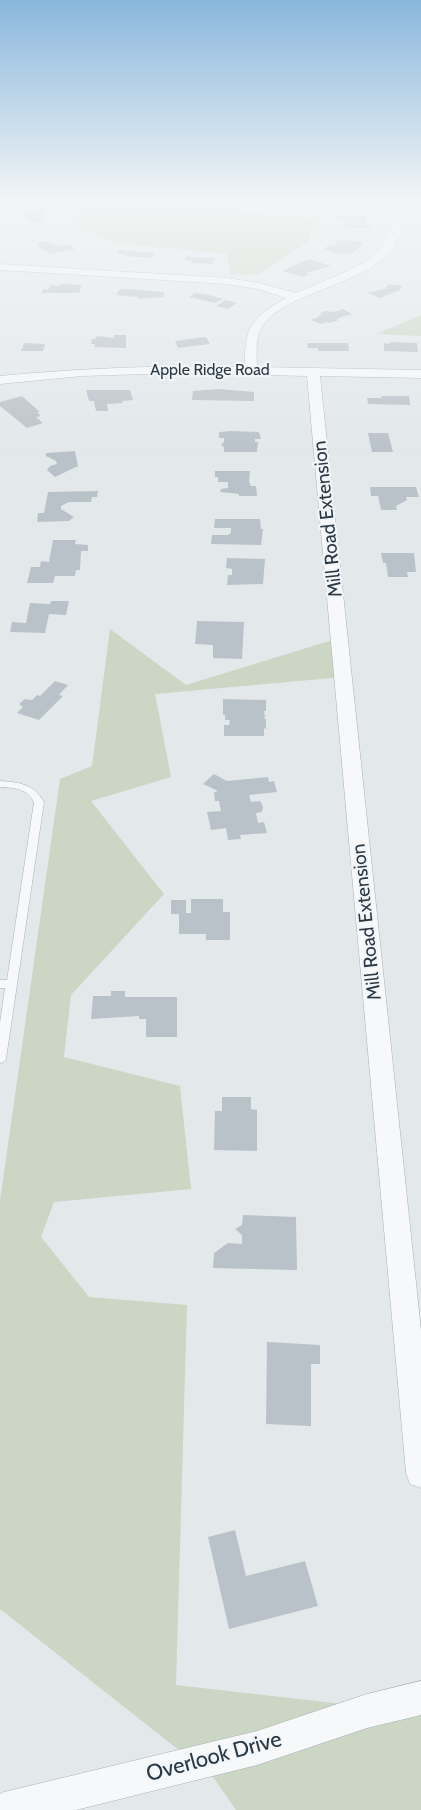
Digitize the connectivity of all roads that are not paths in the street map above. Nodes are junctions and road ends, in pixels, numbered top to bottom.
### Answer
1 (256, 285) edge
2 (326, 285) edge
3 (296, 297) junction
4 (251, 370) junction
5 (313, 371) junction
6 (421, 374) edge
7 (0, 380) edge
8 (0, 784) edge
9 (6, 984) edge
10 (0, 1059) edge
11 (421, 1473) edge
12 (421, 1698) edge
13 (4, 1810) edge

1 - 3 street
2 - 3 street
3 - 4 street
4 - 5 street, Apple Ridge Road
4 - 7 street, Apple Ridge Road
5 - 6 street, Apple Ridge Road
5 - 11 street, Mill Road Extension
8 - 9 lane
9 - 10 lane
12 - 13 street, Overlook Drive

